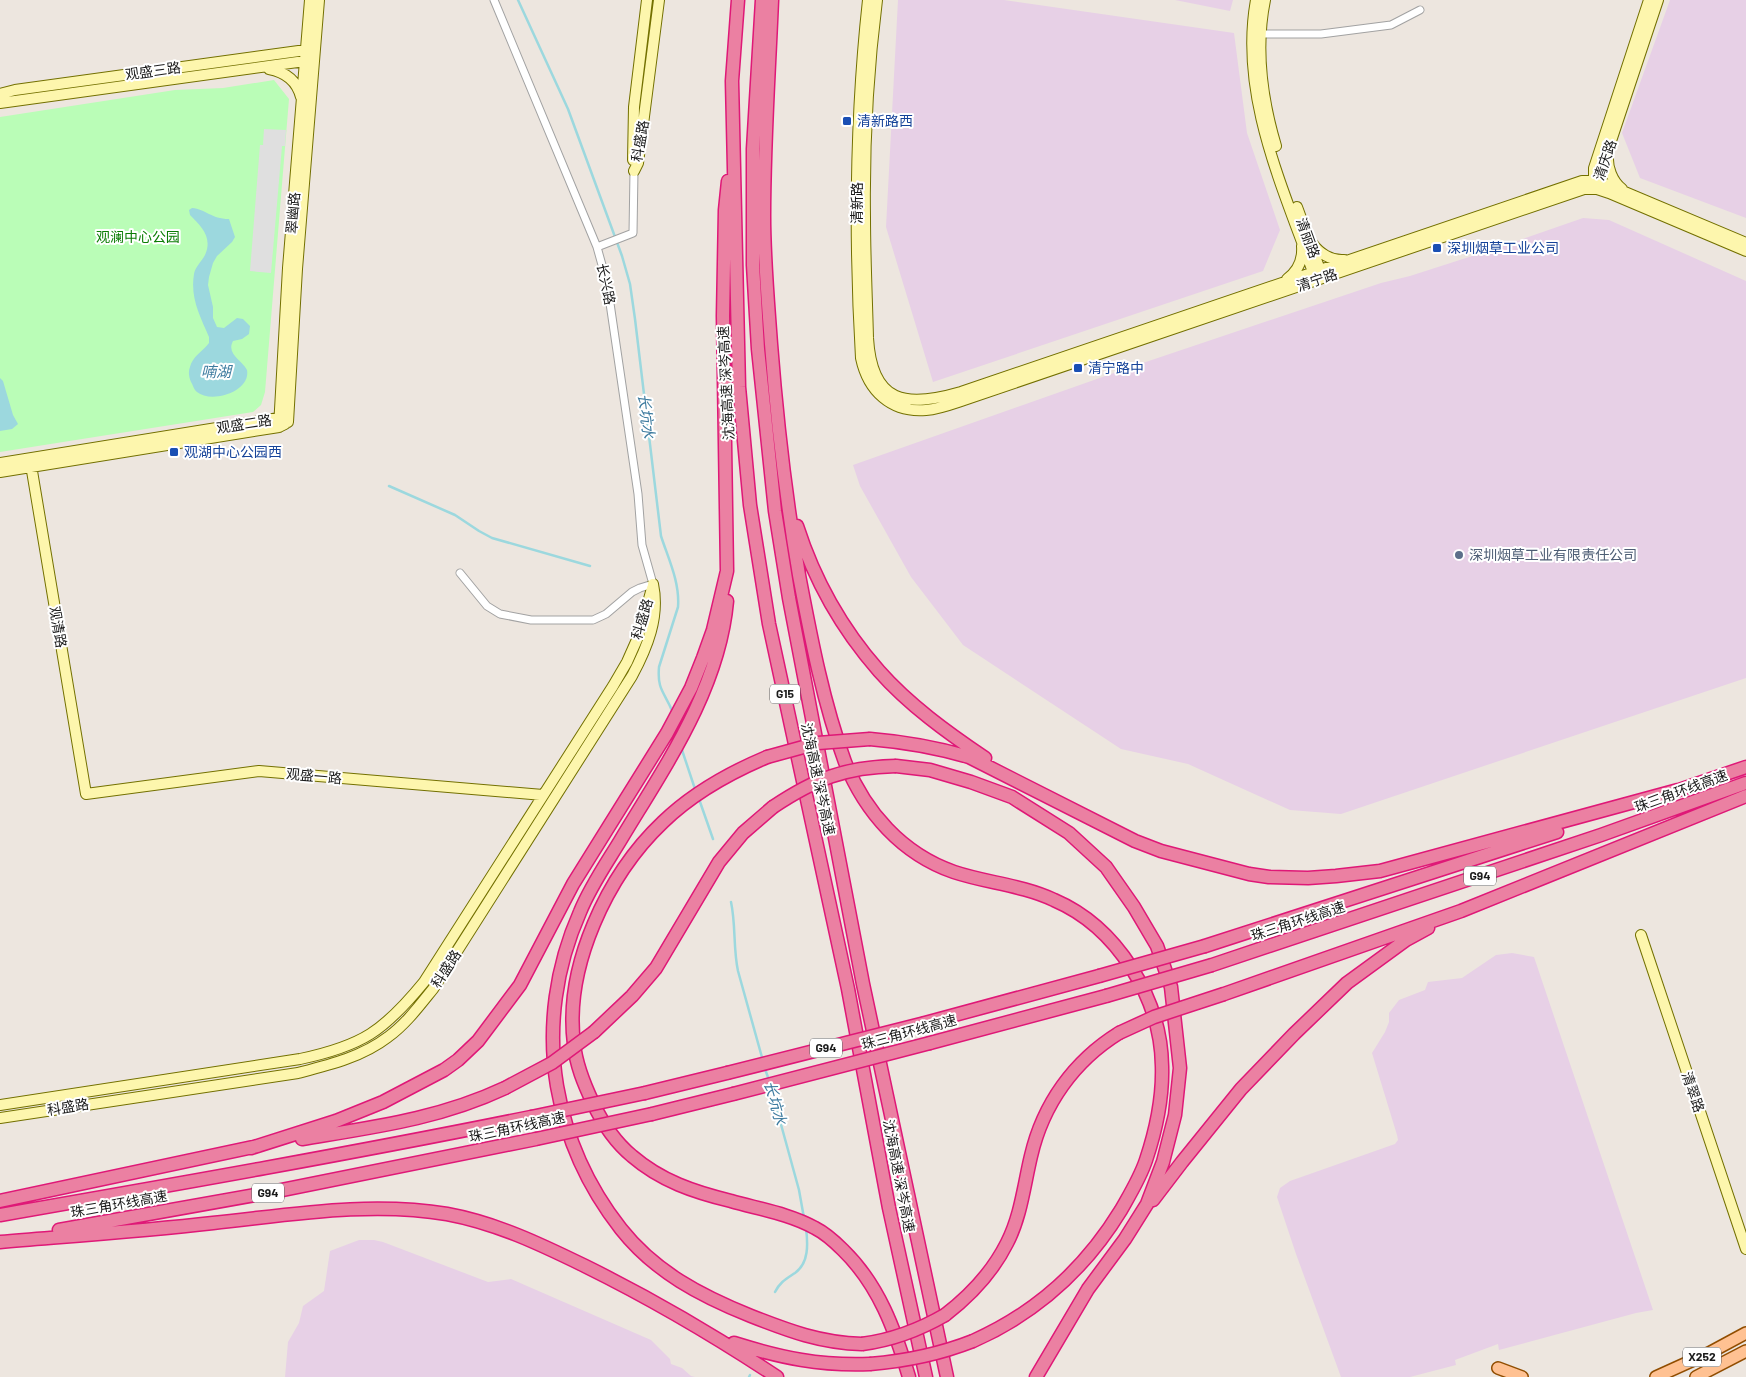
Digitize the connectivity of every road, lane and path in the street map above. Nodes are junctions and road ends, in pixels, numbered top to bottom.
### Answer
1 (310, 0) edge
2 (319, 0) edge
3 (494, 0) edge
4 (647, 0) edge
5 (658, 0) edge
6 (738, 0) edge
7 (762, 0) edge
8 (772, 0) edge
9 (868, 0) edge
10 (876, 0) edge
11 (1256, 0) edge
12 (1265, 0) edge
13 (1649, 0) edge
14 (1658, 0) edge
15 (1420, 10) dead end
16 (1257, 34) junction
17 (310, 52) junction
18 (305, 62) junction
19 (258, 69) junction
20 (732, 81) junction
21 (0, 94) edge
22 (301, 98) junction
23 (0, 103) edge
24 (1603, 152) junction
25 (634, 170) junction
26 (1595, 184) junction
27 (1568, 186) junction
28 (1624, 191) junction
29 (1305, 239) junction
30 (1746, 243) edge
31 (597, 247) junction
32 (1746, 251) edge
33 (1350, 260) junction
34 (1317, 274) junction
35 (1281, 283) junction
36 (889, 396) junction
37 (282, 422) junction
38 (0, 463) edge
39 (30, 463) junction
40 (783, 471) junction
41 (0, 472) edge
42 (727, 571) junction
43 (460, 573) dead end
44 (653, 584) junction
45 (1746, 767) edge
46 (1018, 781) junction
47 (1746, 783) edge
48 (1678, 790) junction
49 (86, 794) joint
50 (543, 795) junction
51 (1746, 796) edge
52 (1461, 911) junction
53 (1641, 935) dead end
54 (0, 1105) edge
55 (0, 1118) edge
56 (252, 1148) junction
57 (0, 1201) edge
58 (0, 1215) edge
59 (1125, 1239) junction
60 (0, 1242) edge
61 (1746, 1249) edge
62 (1746, 1333) edge
63 (720, 1339) junction
64 (1746, 1351) edge
65 (1498, 1368) dead end
66 (777, 1377) edge
67 (909, 1377) edge
68 (926, 1377) edge
69 (947, 1377) edge
70 (1036, 1377) edge
71 (1522, 1377) edge
72 (1656, 1377) edge
73 (1696, 1377) edge

1 - 17 street, 翠幽路
2 - 17 street, 翠幽路
3 - 31 street, 长兴路
4 - 25 street, 科盛路
5 - 25 street, 科盛路
6 - 20 highway, 沈海高速 深岑高速 / G15
7 - 69 highway, 沈海高速 深岑高速 / G15
8 - 40 highway
9 - 36 street, 清新路
10 - 36 street, 清新路
11 - 16 street, 清丽路
12 - 16 street, 清丽路
13 - 24 street, 清庆路
14 - 24 street, 清庆路
15 - 16 street
16 - 29 street, 清丽路
17 - 18 street
17 - 21 street, 观盛三路
17 - 37 street, 翠幽路
18 - 19 street, 观盛三路
18 - 22 street, 翠幽路
19 - 22 street
19 - 23 street, 观盛三路
20 - 42 highway
20 - 68 highway, 沈海高速 深岑高速 / G15
22 - 37 street, 翠幽路
24 - 26 street, 清庆路
24 - 27 street
24 - 28 street
25 - 31 street
26 - 27 street, 清宁路
26 - 28 street, 清宁路
26 - 32 street, 清宁路
26 - 34 street, 清宁路
27 - 33 street, 清宁路
28 - 30 street, 清宁路
29 - 33 street
29 - 34 street, 清丽路
29 - 35 street
31 - 44 street, 长兴路
33 - 34 street, 清宁路
34 - 35 street, 清宁路
34 - 36 street, 清宁路
35 - 36 street, 清宁路
37 - 39 street, 观盛二路
38 - 39 street, 观盛二路
39 - 41 street, 观盛二路
39 - 49 street, 观清路
40 - 46 highway
40 - 63 highway, bridge
42 - 52 highway, bridge
42 - 56 highway
43 - 44 street
44 - 50 street, 科盛路
44 - 55 street, 科盛路
45 - 48 highway, 珠三角环线高速 / G94
46 - 48 highway
46 - 67 highway, bridge
47 - 60 highway, 珠三角环线高速 / G94, bridge
48 - 58 highway, 珠三角环线高速 / G94, bridge
49 - 50 street, 观盛一路
50 - 54 street, 科盛路
51 - 52 highway
52 - 59 highway
53 - 61 street, 清翠路
56 - 57 highway
56 - 59 highway, bridge
59 - 70 highway
60 - 63 highway
62 - 72 main road, X252
63 - 66 highway
64 - 73 main road, X252
65 - 71 main road

